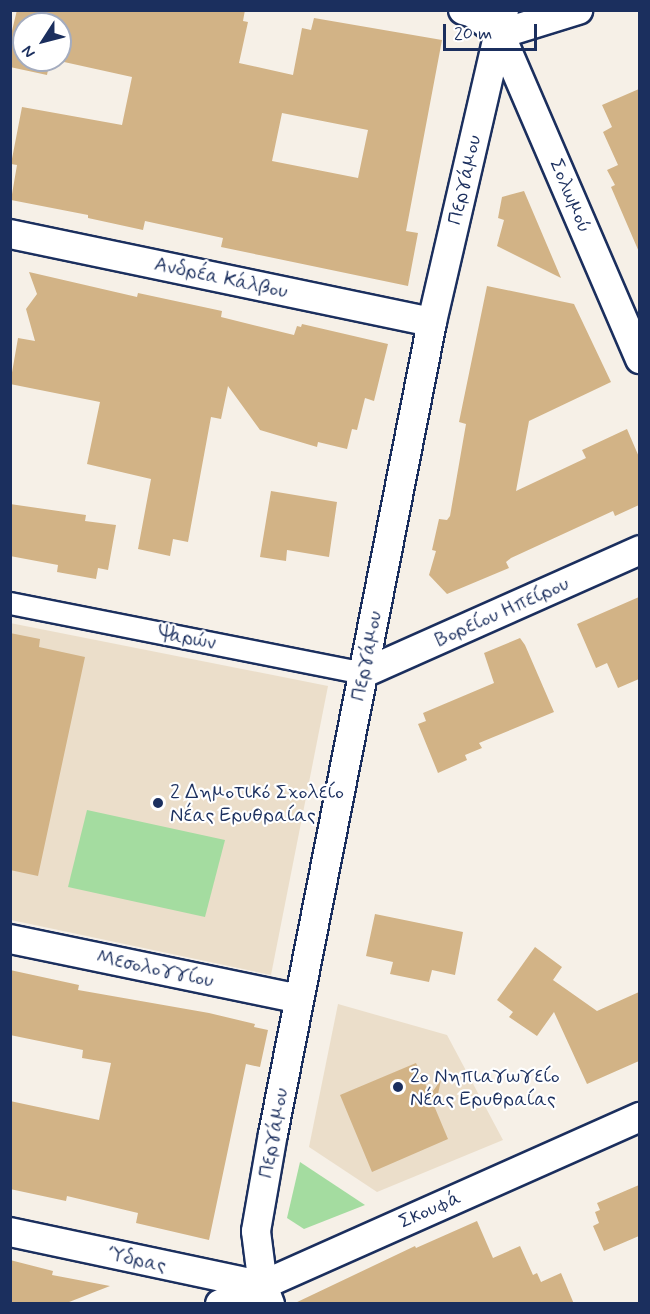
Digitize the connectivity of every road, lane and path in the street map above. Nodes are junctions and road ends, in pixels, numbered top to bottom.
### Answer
1 (463, 10) edge
2 (578, 10) edge
3 (502, 22) edge
4 (10, 234) edge
5 (432, 322) junction
6 (639, 359) edge
7 (639, 550) edge
8 (10, 603) edge
9 (364, 673) junction
10 (10, 939) edge
11 (298, 999) junction
12 (639, 1117) edge
13 (10, 1232) edge
14 (267, 1295) edge
15 (220, 1304) edge

1 - 3 street
2 - 3 street
3 - 5 street, Περγάμου
3 - 6 street, Σολωμού
4 - 5 street, Ανδρέα Κάλβου
5 - 9 street, Περγάμου
7 - 9 street, Βορείου Ηπείρου
8 - 9 street, Ψαρών
9 - 11 street, Περγάμου
10 - 11 street, Μεσολογγίου
11 - 14 street, Περγάμου
12 - 14 street, Σκουφά
13 - 14 street, Ύδρας
14 - 15 street, Σκουφά

